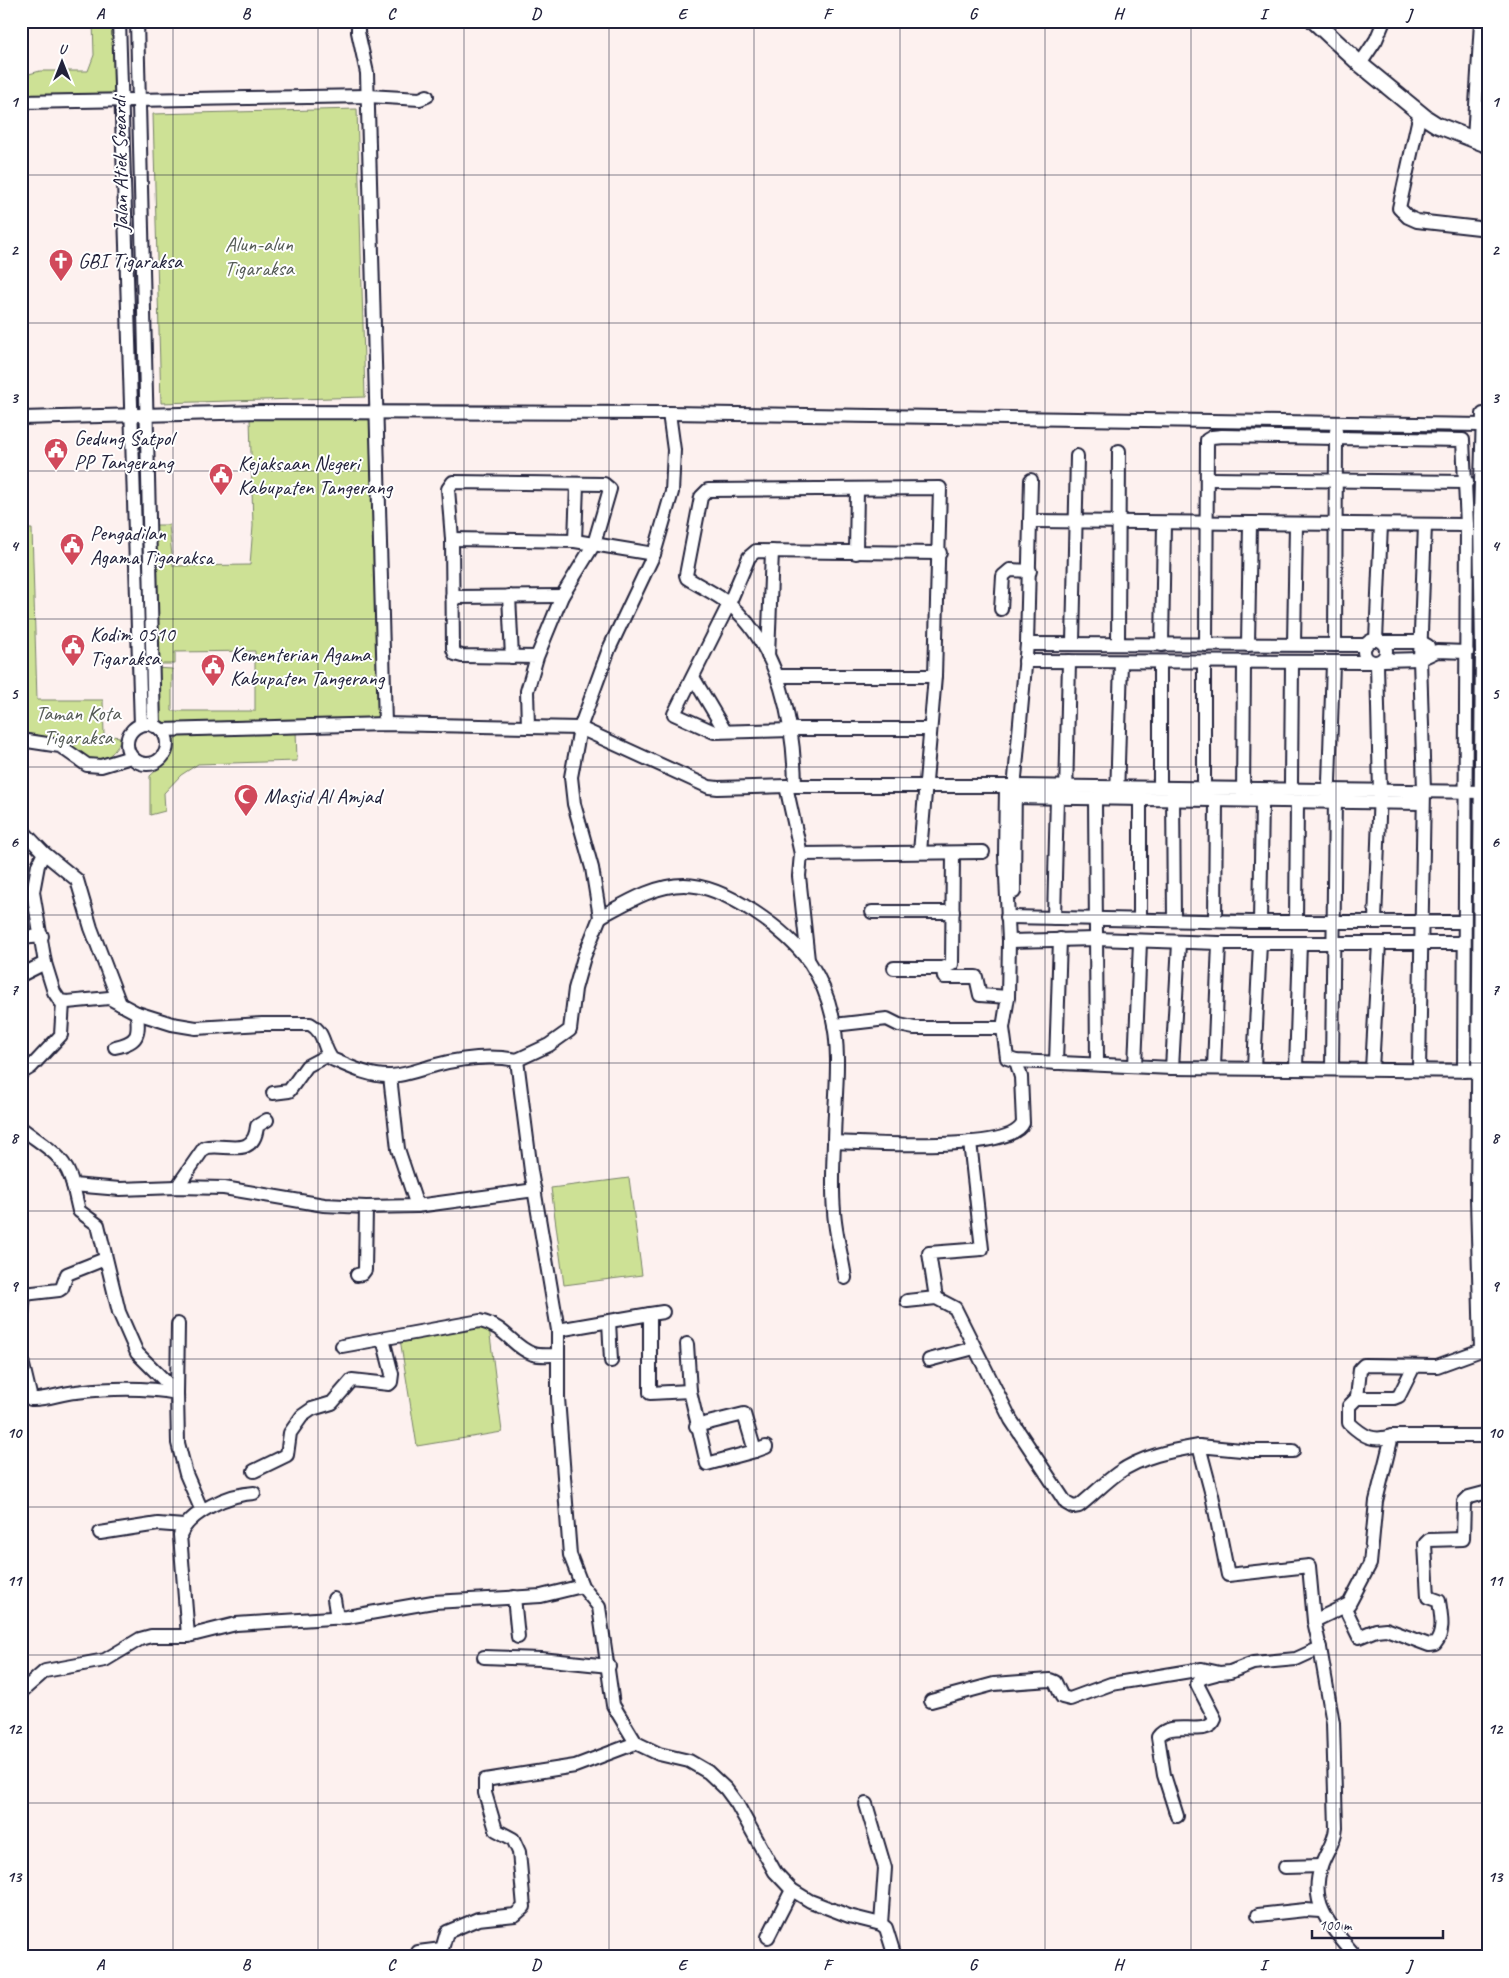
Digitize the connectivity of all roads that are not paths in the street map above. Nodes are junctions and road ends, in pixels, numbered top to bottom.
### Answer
1 (118, 21) edge
2 (137, 21) edge
3 (358, 21) edge
4 (1314, 21) edge
5 (1384, 21) edge
6 (1481, 22) edge
7 (1360, 64) junction
8 (1483, 71) edge
9 (368, 96) junction
10 (427, 96) dead end
11 (139, 99) junction
12 (120, 100) junction
13 (21, 102) edge
14 (1420, 113) junction
15 (1481, 142) edge
16 (1488, 229) edge
17 (376, 412) junction
18 (668, 413) junction
19 (146, 414) junction
20 (130, 415) junction
21 (21, 418) edge
22 (1336, 424) junction
23 (1336, 438) junction
24 (1119, 451) dead end
25 (1078, 456) dead end
26 (1208, 479) junction
27 (1031, 480) dead end
28 (1338, 480) junction
29 (1467, 482) junction
30 (577, 484) junction
31 (858, 489) junction
32 (1484, 516) edge
33 (1031, 522) junction
34 (1076, 522) junction
35 (1118, 522) junction
36 (1164, 522) junction
37 (1207, 523) junction
38 (1250, 523) junction
39 (1296, 524) junction
40 (1337, 524) junction
41 (1381, 524) junction
42 (1425, 525) junction
43 (1467, 525) junction
44 (452, 539) junction
45 (575, 541) junction
46 (594, 544) junction
47 (772, 552) junction
48 (856, 552) junction
49 (940, 553) junction
50 (654, 554) junction
51 (1030, 571) junction
52 (508, 596) junction
53 (562, 596) junction
54 (452, 597) junction
55 (729, 604) junction
56 (1001, 609) dead end
57 (1375, 642) junction
58 (1421, 642) junction
59 (1073, 643) junction
60 (1027, 644) junction
61 (1119, 644) junction
62 (1294, 644) junction
63 (1162, 645) junction
64 (1206, 645) junction
65 (1249, 645) junction
66 (1335, 645) junction
67 (1437, 651) junction
68 (1485, 651) edge
69 (1467, 652) junction
70 (512, 656) junction
71 (536, 657) junction
72 (768, 657) junction
73 (1420, 659) junction
74 (1026, 661) junction
75 (1069, 661) junction
76 (1119, 662) junction
77 (1160, 662) junction
78 (1377, 662) junction
79 (1204, 663) junction
80 (1241, 663) junction
81 (1292, 663) junction
82 (1333, 663) junction
83 (1258, 664) junction
84 (777, 676) junction
85 (935, 676) junction
86 (693, 677) junction
87 (385, 724) junction
88 (141, 725) junction
89 (528, 726) junction
90 (158, 728) junction
91 (580, 728) junction
92 (930, 729) junction
93 (792, 730) junction
94 (724, 731) junction
95 (21, 740) edge
96 (131, 757) junction
97 (1160, 781) junction
98 (1204, 782) junction
99 (1291, 783) junction
100 (790, 786) junction
101 (925, 786) junction
102 (1011, 789) junction
103 (1117, 789) junction
104 (1333, 789) junction
105 (1173, 790) junction
106 (1064, 791) junction
107 (1243, 791) junction
108 (1379, 792) junction
109 (1465, 792) junction
110 (1484, 792) edge
111 (1423, 793) junction
112 (1095, 799) junction
113 (1140, 800) junction
114 (1216, 801) junction
115 (1262, 802) junction
116 (1297, 802) junction
117 (21, 830) edge
118 (920, 852) junction
119 (953, 852) junction
120 (983, 852) dead end
121 (44, 853) junction
122 (801, 854) junction
123 (27, 893) edge
124 (872, 912) dead end
125 (953, 912) junction
126 (600, 917) junction
127 (1011, 917) junction
128 (1096, 917) junction
129 (1054, 918) junction
130 (1139, 918) junction
131 (1174, 920) junction
132 (1373, 920) junction
133 (1390, 920) junction
134 (1215, 921) junction
135 (1296, 921) junction
136 (1423, 921) junction
137 (1260, 922) junction
138 (1335, 922) junction
139 (1464, 922) junction
140 (1484, 922) edge
141 (42, 936) junction
142 (21, 938) edge
143 (1060, 939) junction
144 (1096, 939) junction
145 (1009, 941) junction
146 (1139, 941) junction
147 (1334, 942) junction
148 (1423, 942) junction
149 (1179, 943) junction
150 (1219, 943) junction
151 (1260, 943) junction
152 (1300, 943) junction
153 (1380, 943) junction
154 (1464, 943) junction
155 (1484, 943) edge
156 (808, 960) junction
157 (45, 963) junction
158 (894, 968) dead end
159 (943, 968) junction
160 (21, 975) edge
161 (1008, 997) junction
162 (63, 1002) junction
163 (120, 1004) junction
164 (137, 1013) junction
165 (834, 1025) junction
166 (1003, 1028) junction
167 (115, 1047) dead end
168 (328, 1055) junction
169 (517, 1060) junction
170 (1016, 1061) junction
171 (1056, 1064) junction
172 (1097, 1064) junction
173 (1135, 1066) junction
174 (1214, 1067) junction
175 (1172, 1068) junction
176 (1254, 1068) junction
177 (1296, 1068) junction
178 (1332, 1068) junction
179 (1372, 1069) junction
180 (1419, 1069) junction
181 (1464, 1070) junction
182 (1483, 1071) edge
183 (21, 1073) edge
184 (390, 1076) junction
185 (272, 1093) dead end
186 (267, 1120) dead end
187 (21, 1128) edge
188 (834, 1142) junction
189 (970, 1142) junction
190 (1482, 1181) edge
191 (73, 1185) junction
192 (177, 1187) junction
193 (536, 1190) junction
194 (1482, 1198) edge
195 (417, 1206) junction
196 (366, 1207) junction
197 (105, 1259) junction
198 (357, 1275) dead end
199 (845, 1278) dead end
200 (936, 1298) junction
201 (908, 1302) dead end
202 (608, 1321) junction
203 (178, 1324) dead end
204 (21, 1326) edge
205 (558, 1330) junction
206 (382, 1339) junction
207 (687, 1344) dead end
208 (342, 1346) dead end
209 (974, 1348) junction
210 (1484, 1349) edge
211 (557, 1355) junction
212 (21, 1358) edge
213 (929, 1360) dead end
214 (611, 1361) dead end
215 (1414, 1366) junction
216 (690, 1391) junction
217 (177, 1393) junction
218 (1356, 1398) junction
219 (696, 1426) junction
220 (1392, 1436) junction
221 (1488, 1436) edge
222 (1199, 1446) junction
223 (1293, 1451) dead end
224 (254, 1471) dead end
225 (1488, 1492) edge
226 (254, 1493) dead end
227 (202, 1511) junction
228 (184, 1526) junction
229 (100, 1533) dead end
230 (582, 1586) junction
231 (514, 1597) junction
232 (334, 1600) dead end
233 (1345, 1608) junction
234 (337, 1618) junction
235 (1314, 1621) junction
236 (188, 1636) junction
237 (518, 1638) dead end
238 (1320, 1648) junction
239 (484, 1657) dead end
240 (609, 1666) junction
241 (1220, 1673) junction
242 (21, 1692) edge
243 (931, 1701) dead end
244 (636, 1743) junction
245 (866, 1804) dead end
246 (1177, 1816) dead end
247 (1321, 1866) junction
248 (1285, 1867) dead end
249 (792, 1890) junction
250 (1320, 1911) junction
251 (1258, 1915) dead end
252 (881, 1924) junction
253 (768, 1938) dead end
254 (418, 1957) edge
255 (895, 1957) edge
256 (1356, 1957) edge

1 - 12 street, Jalan Atiek Soeardi
2 - 11 street, Jalan Atiek Soeardi
3 - 9 street
4 - 7 main road
5 - 7 street
6 - 8 street
7 - 14 main road
8 - 15 street
9 - 10 street
9 - 11 street
9 - 17 street
11 - 12 street
11 - 19 street, Jalan Atiek Soeardi
12 - 13 street
12 - 20 street, Jalan Atiek Soeardi
14 - 15 main road
14 - 16 street
17 - 18 street
17 - 19 street
17 - 87 street
18 - 22 street
18 - 50 street
19 - 20 street
19 - 90 street, Jalan Atiek Soeardi
20 - 21 street
20 - 88 street, Jalan Atiek Soeardi
22 - 23 street
22 - 32 street
23 - 26 street
23 - 28 street
23 - 29 street
24 - 35 street
25 - 34 street
26 - 28 street
26 - 37 street
27 - 33 street
28 - 29 street
28 - 40 street
29 - 43 street
30 - 44 street
30 - 45 street
30 - 46 street
31 - 48 street
31 - 49 street
31 - 55 street
32 - 68 street
33 - 34 street
33 - 51 street
34 - 35 street
34 - 59 street
35 - 36 street
35 - 61 street
36 - 37 street
36 - 63 street
37 - 38 street
37 - 64 street
38 - 39 street
38 - 65 street
39 - 40 street
39 - 62 street
40 - 41 street
40 - 66 street
41 - 42 street
41 - 57 street
42 - 43 street
42 - 58 street
43 - 69 street
44 - 45 street
44 - 54 street
45 - 46 street
46 - 50 street
46 - 53 street
47 - 48 street
47 - 55 street
47 - 72 street
48 - 49 street
49 - 85 street
50 - 91 street
51 - 56 street
51 - 60 street
52 - 53 street
52 - 54 street
52 - 70 street
53 - 71 street
54 - 70 street
55 - 72 street
55 - 86 street
57 - 58 street
57 - 66 street
57 - 78 street
57 - 78 street
58 - 67 street
58 - 73 street
59 - 60 street
59 - 61 street
60 - 74 street
61 - 63 street
61 - 76 street
61 - 76 street
62 - 65 street
62 - 66 street
63 - 64 street
64 - 65 street
65 - 80 street
65 - 83 street
67 - 69 street
67 - 73 street
68 - 110 street
69 - 109 street
70 - 71 street
71 - 89 street
72 - 84 street
73 - 78 street
73 - 111 street
74 - 75 street
74 - 102 street
75 - 76 street
75 - 106 street
76 - 77 street
76 - 103 street
77 - 79 street
77 - 97 street
78 - 82 street
78 - 108 street
79 - 80 street
79 - 98 street
80 - 83 street
80 - 107 street
81 - 82 street
81 - 83 street
81 - 99 street
82 - 104 street
84 - 85 street
84 - 93 street
85 - 92 street
86 - 94 street
86 - 94 street
87 - 89 street
87 - 90 street
88 - 90 street
88 - 96 street
89 - 91 street
90 - 96 street
91 - 100 street
91 - 126 street
92 - 93 street
92 - 101 street
93 - 94 street
93 - 100 street
95 - 96 street
97 - 103 street
97 - 105 street
98 - 105 street
98 - 107 street
99 - 104 street
99 - 107 street
100 - 101 street
100 - 122 street
101 - 102 street
101 - 118 street
102 - 106 street
102 - 127 street
103 - 105 street
103 - 106 street
103 - 112 street
103 - 113 street
104 - 107 street
104 - 108 street
104 - 116 street
104 - 138 street
105 - 107 street
105 - 113 street
105 - 114 street
105 - 131 street
106 - 112 street
106 - 129 street
107 - 114 street
107 - 115 street
108 - 111 street
108 - 132 street
109 - 110 street
109 - 111 street
109 - 139 street
110 - 140 street
111 - 136 street
112 - 128 street
113 - 130 street
114 - 134 street
115 - 116 street
115 - 137 street
116 - 135 street
117 - 121 street
118 - 119 street
118 - 122 street
119 - 120 street
119 - 125 street
121 - 123 street
121 - 163 street
122 - 156 street
123 - 141 street
124 - 125 street
125 - 159 street
126 - 156 street
126 - 169 street
127 - 129 street
127 - 145 street
128 - 129 street
128 - 130 street
128 - 144 street
130 - 131 street
130 - 146 street
130 - 146 street
131 - 134 street
132 - 133 street
132 - 138 street
132 - 153 street
133 - 136 street
133 - 153 street
134 - 137 street
135 - 137 street
135 - 138 street
136 - 139 street
136 - 148 street
137 - 151 street
137 - 151 street
138 - 147 street
139 - 154 street
140 - 155 street
141 - 142 street
141 - 157 street
143 - 144 street
143 - 145 street
143 - 171 street
144 - 146 street
144 - 172 street
145 - 161 street
146 - 149 street
146 - 173 street
147 - 152 street
147 - 153 street
147 - 178 street
148 - 153 street
148 - 154 street
148 - 180 street
149 - 150 street
149 - 175 street
150 - 151 street
150 - 174 street
151 - 152 street
151 - 176 street
152 - 177 street
153 - 179 street
154 - 181 street
155 - 182 street
156 - 165 street
157 - 160 street
157 - 162 street
158 - 159 street
159 - 161 street
161 - 166 street
162 - 163 street
162 - 183 street
163 - 164 street
164 - 167 street
164 - 168 street
165 - 166 street
165 - 188 street
166 - 170 street
168 - 184 street
168 - 185 street
169 - 184 street
169 - 193 street
170 - 171 street
170 - 189 street
171 - 172 street
172 - 173 street
173 - 175 street
174 - 175 street
174 - 176 street
176 - 177 street
177 - 178 street
178 - 179 street
179 - 180 street
180 - 181 street
181 - 182 street
182 - 190 street
184 - 195 street
186 - 192 street
187 - 191 street
188 - 189 street
188 - 199 street
189 - 200 street
190 - 194 street
191 - 192 street
191 - 197 street
192 - 196 street
193 - 195 street
193 - 205 street
194 - 210 street
195 - 196 street
196 - 198 street
197 - 204 street
197 - 217 street
200 - 201 street
200 - 209 street
202 - 205 street
202 - 214 street
202 - 216 street
203 - 217 street
205 - 211 street
206 - 208 street
206 - 211 street
206 - 224 street
207 - 216 street
209 - 213 street
209 - 222 street
210 - 215 street
211 - 230 street
212 - 217 street
215 - 218 street
215 - 218 street
216 - 219 street
217 - 227 street
218 - 220 street
219 - 219 street
220 - 221 street
220 - 233 street
222 - 223 street
222 - 235 street
225 - 233 street
226 - 227 street
227 - 228 street
228 - 229 street
228 - 236 street
230 - 231 street
230 - 240 street
231 - 234 street
231 - 237 street
232 - 234 street
233 - 235 street
234 - 236 street
235 - 238 street
236 - 242 street
238 - 241 street
238 - 247 street
239 - 240 street
240 - 244 street
241 - 243 street
241 - 246 street
244 - 249 street
244 - 254 street
245 - 252 street
247 - 248 street
247 - 250 street
249 - 252 street
249 - 253 street
250 - 251 street
250 - 256 street
252 - 255 street

